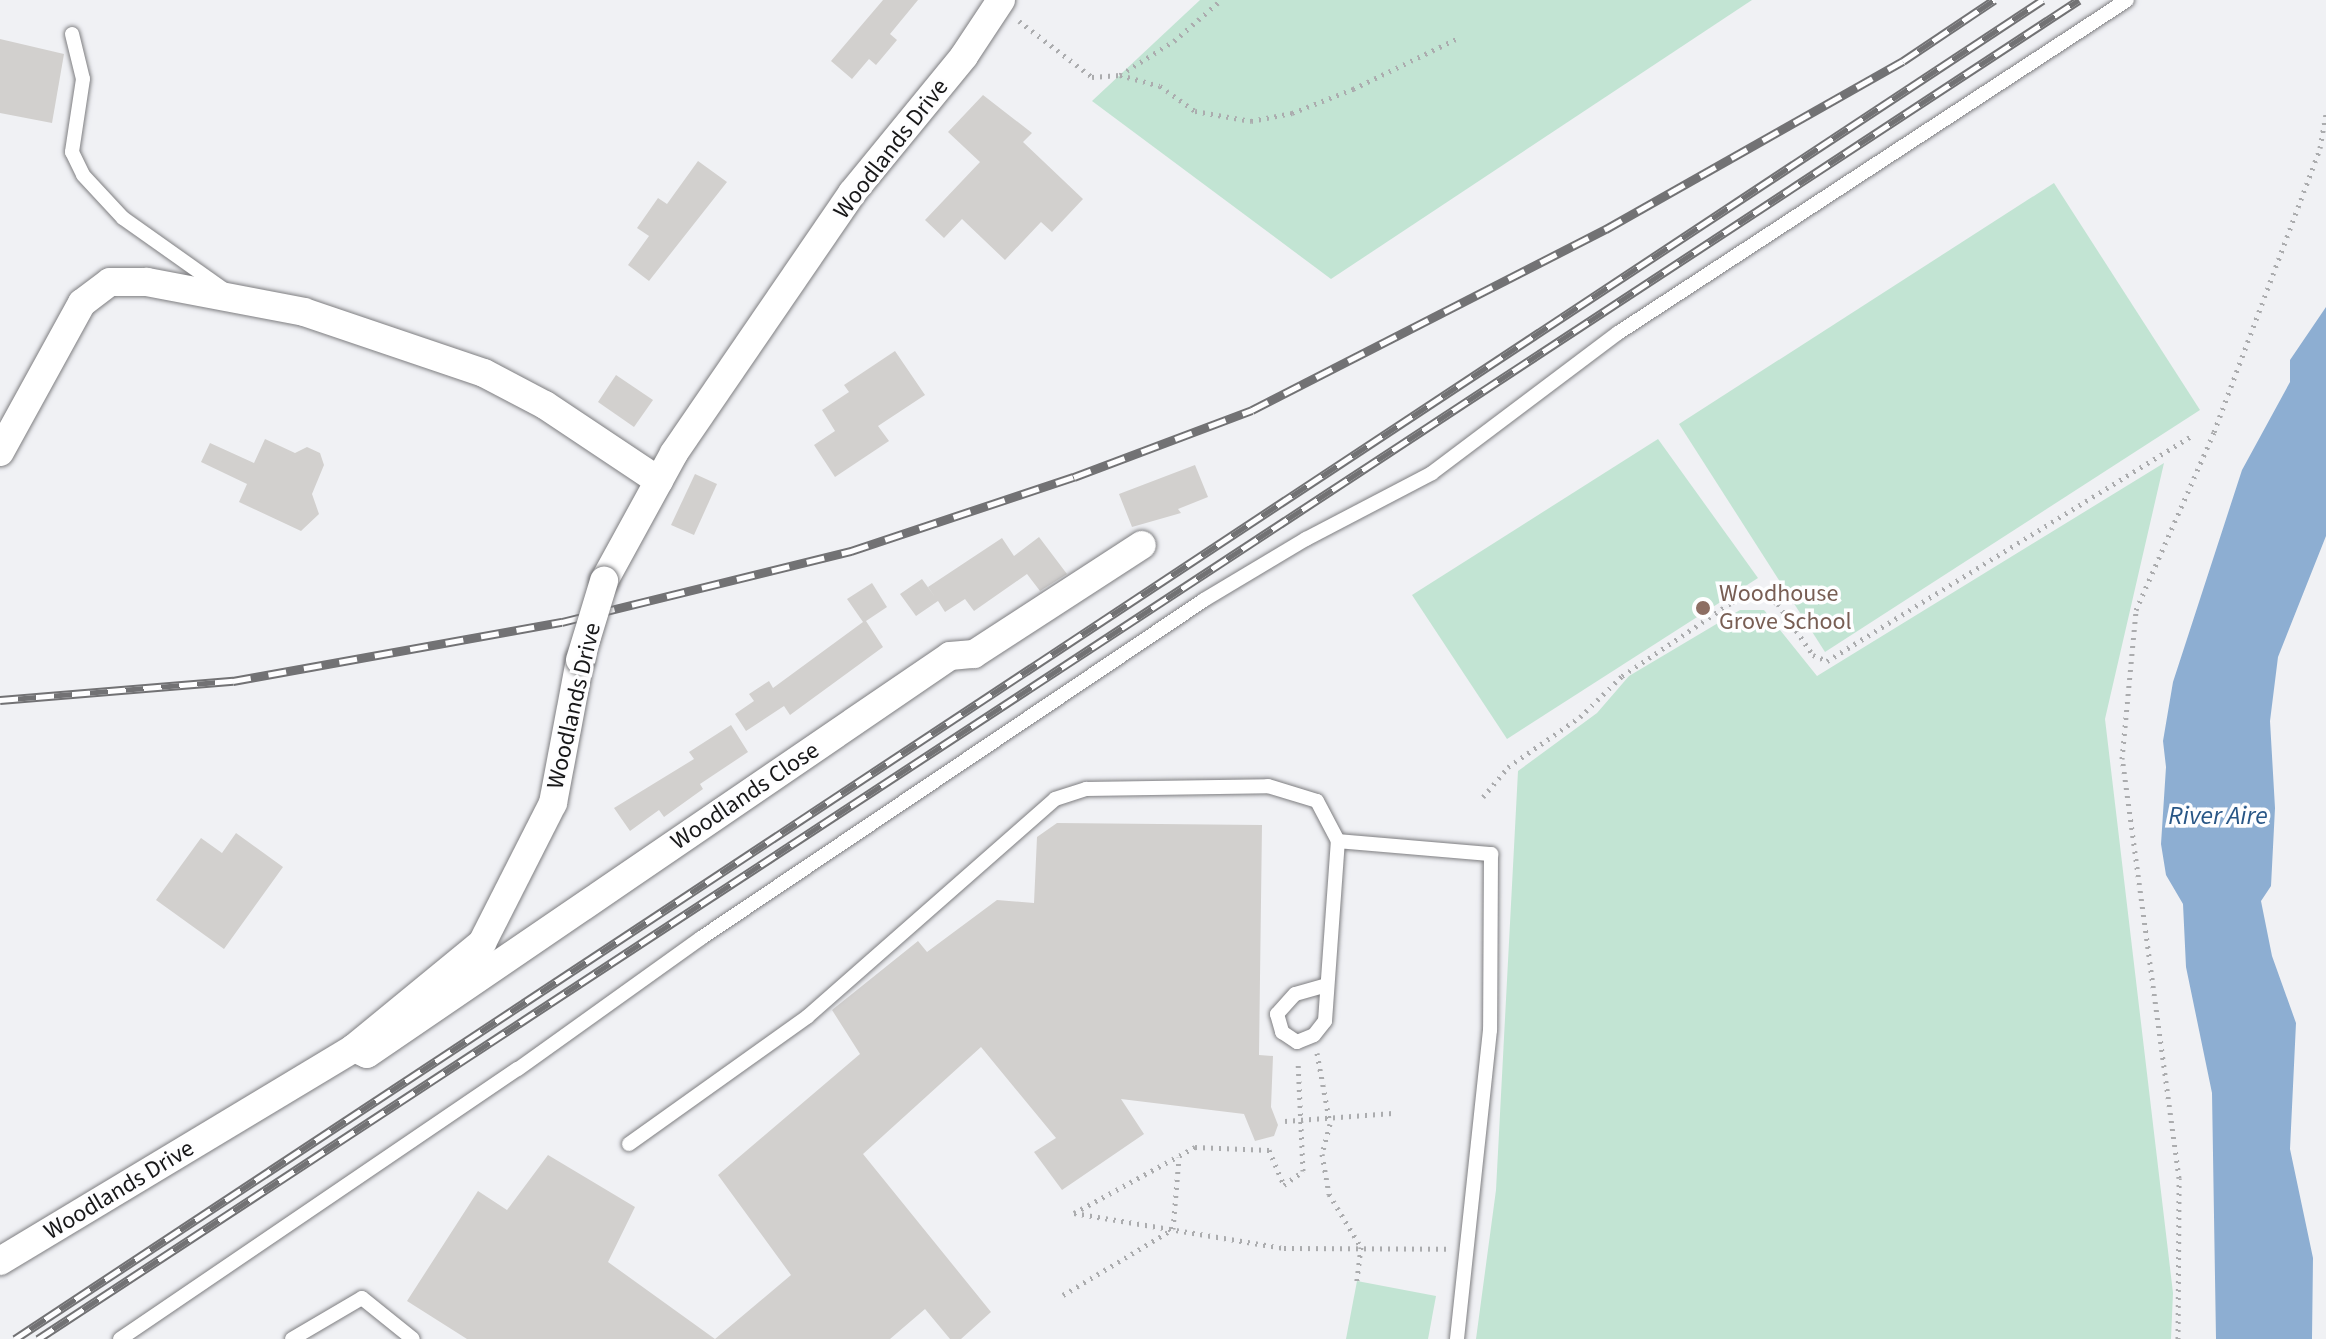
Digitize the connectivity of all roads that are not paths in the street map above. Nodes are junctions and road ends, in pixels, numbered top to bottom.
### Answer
1 (2127, 0) edge
2 (1001, 4) edge
3 (72, 34) dead end
4 (240, 300) junction
5 (0, 452) edge
6 (659, 481) junction
7 (1142, 545) dead end
8 (1338, 841) junction
9 (1327, 985) junction
10 (354, 1048) junction
11 (629, 1144) dead end
12 (0, 1261) edge
13 (120, 1339) edge
14 (292, 1339) edge
15 (413, 1339) edge
16 (1457, 1339) edge

1 - 13 lane
2 - 6 street, Woodlands Drive
3 - 4 lane
4 - 5 street
4 - 6 street
6 - 10 street, Woodlands Drive, bridge
7 - 10 street, Woodlands Close
8 - 9 lane
8 - 11 lane
8 - 16 lane
9 - 9 lane
10 - 12 street, Woodlands Drive
14 - 15 lane

